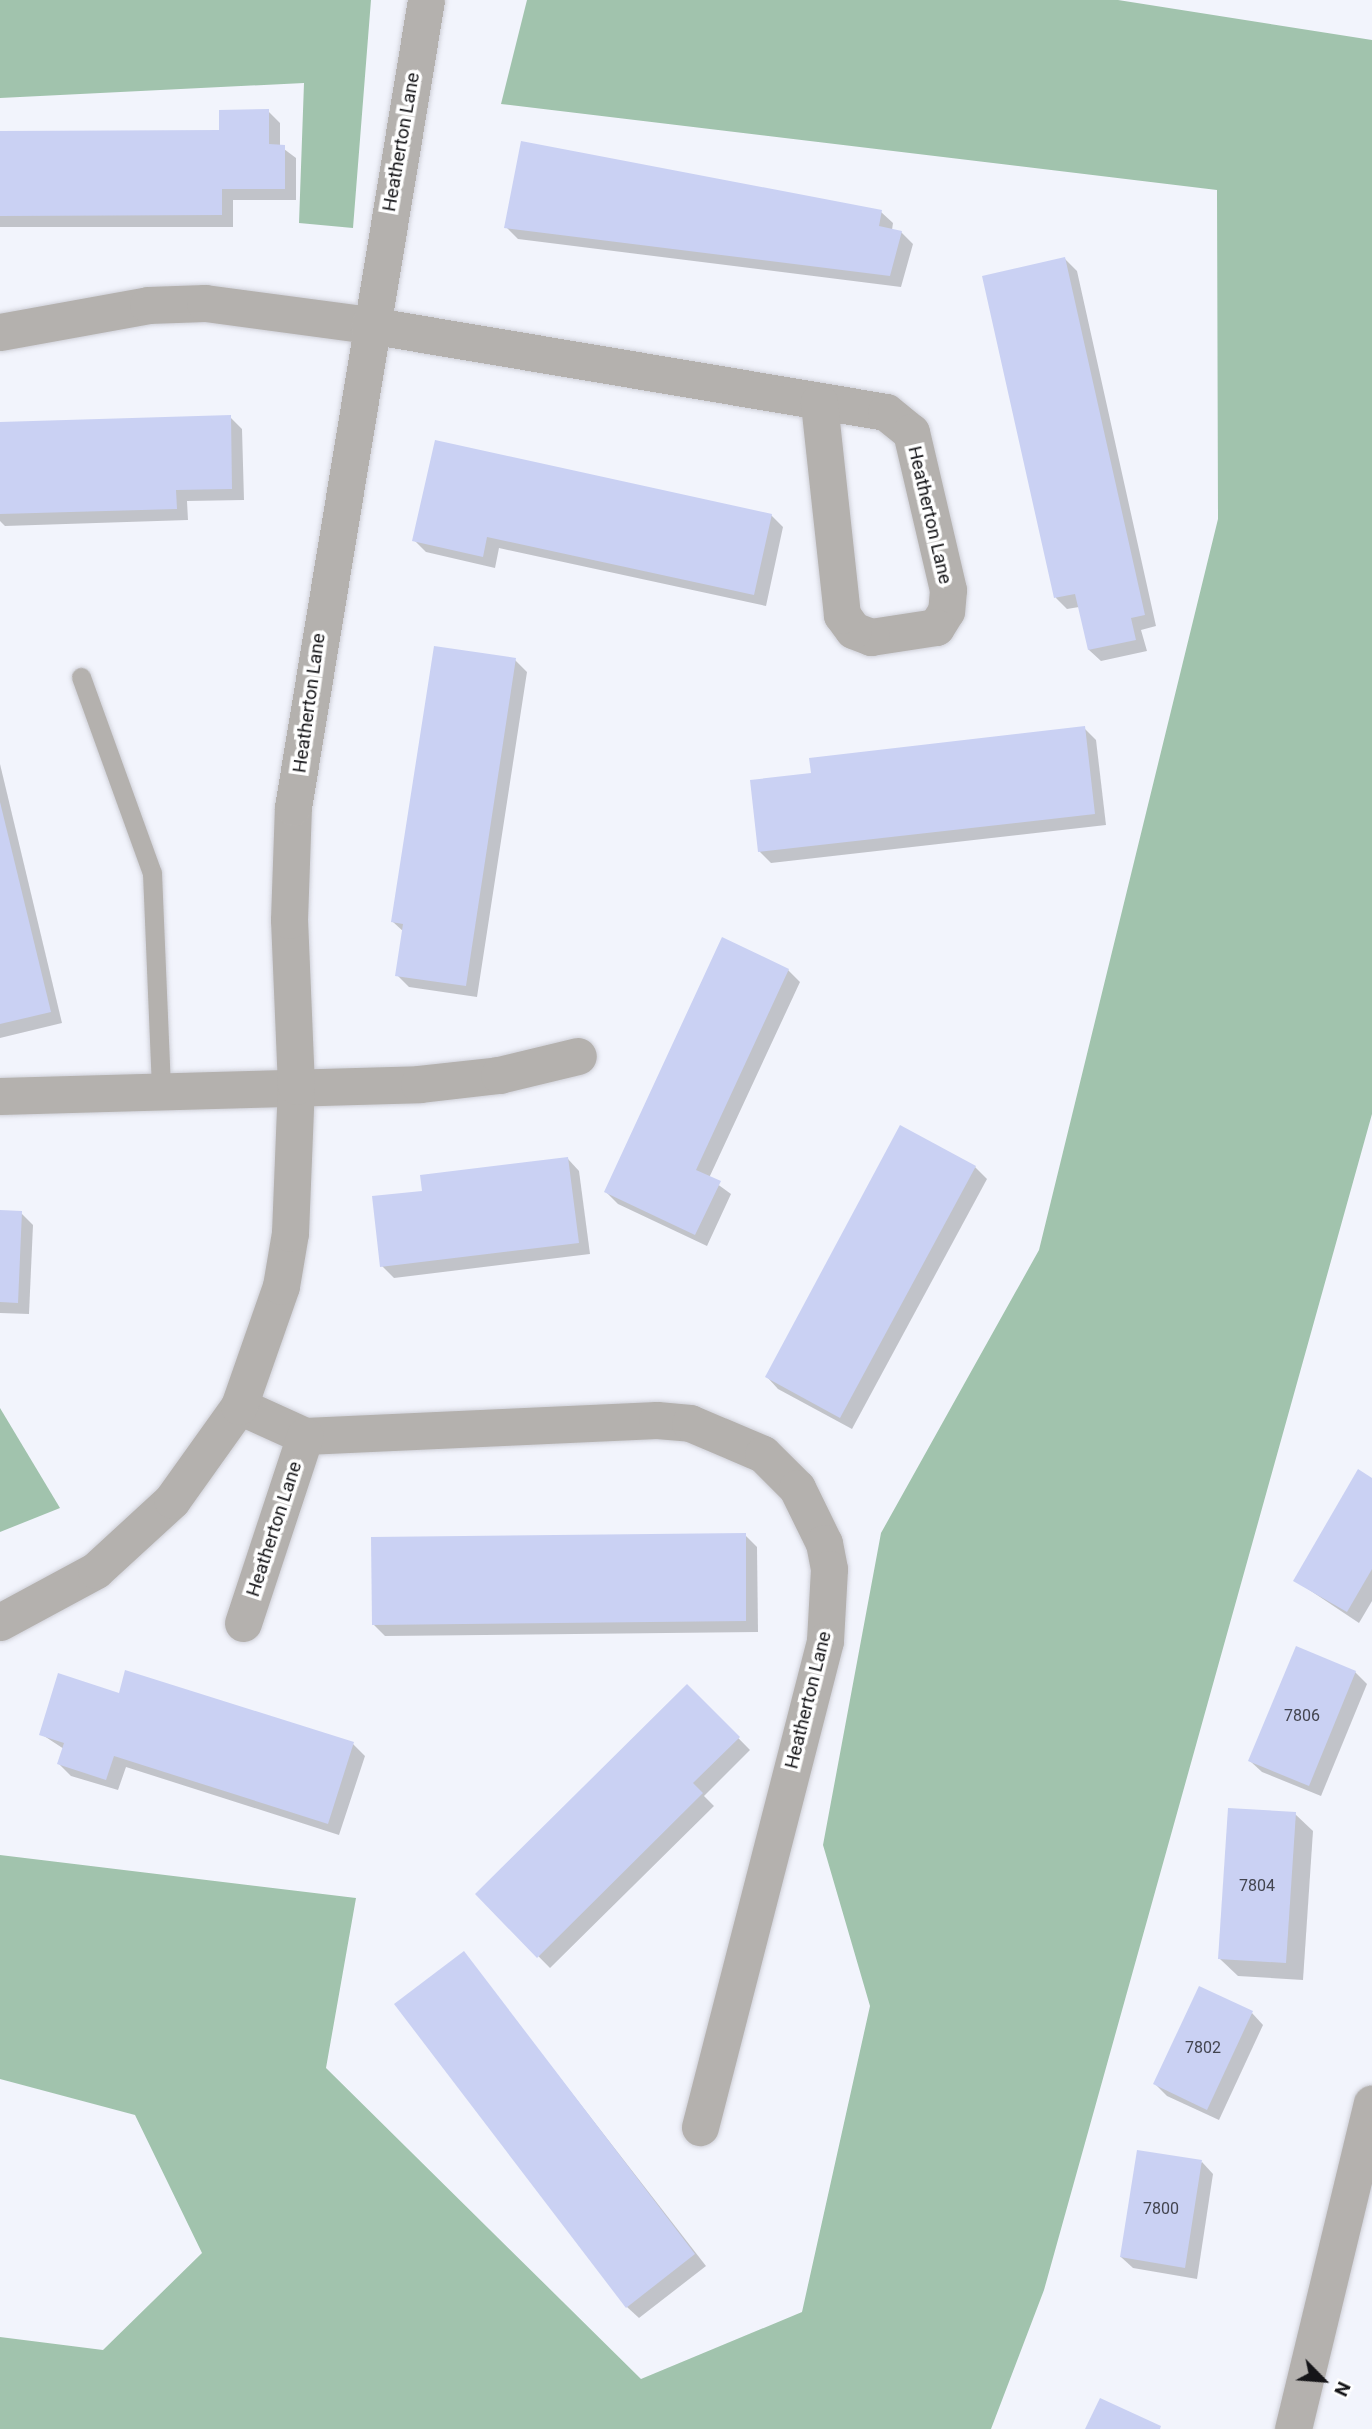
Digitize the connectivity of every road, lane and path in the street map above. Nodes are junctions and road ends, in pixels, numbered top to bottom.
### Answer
1 (426, 0) edge
2 (369, 325) junction
3 (0, 332) edge
4 (819, 401) junction
5 (81, 677) dead end
6 (578, 1056) dead end
7 (296, 1086) junction
8 (160, 1092) junction
9 (0, 1097) edge
10 (239, 1406) junction
11 (305, 1436) junction
12 (0, 1622) edge
13 (243, 1623) dead end
14 (1372, 2103) edge
15 (700, 2127) dead end
16 (1304, 2425) edge

1 - 2 street, Heatherton Lane
2 - 3 street, Heatherton Lane
2 - 4 street, Heatherton Lane
2 - 7 street, Heatherton Lane
4 - 4 street, Heatherton Lane
5 - 8 lane
6 - 7 street
7 - 8 street
7 - 10 street, Heatherton Lane
8 - 9 street
10 - 11 street, Heatherton Lane
10 - 12 street, Heatherton Lane
11 - 13 street, Heatherton Lane
11 - 15 street, Heatherton Lane
14 - 16 street

